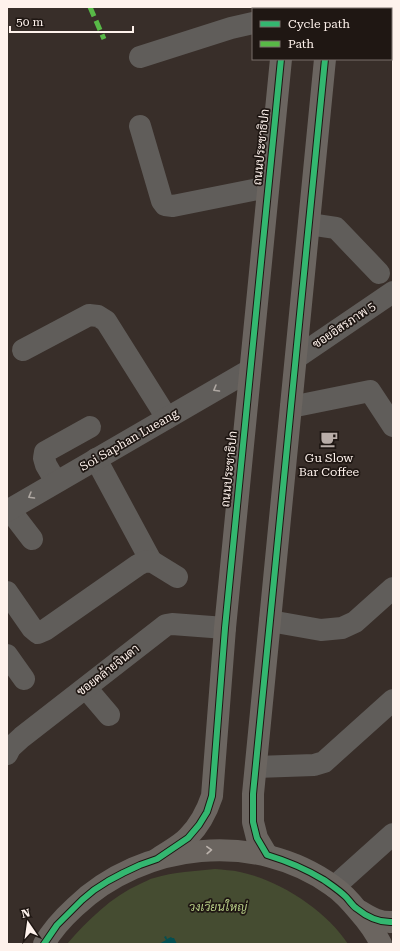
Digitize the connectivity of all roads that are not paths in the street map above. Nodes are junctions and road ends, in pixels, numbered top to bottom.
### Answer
1 (252, 23) edge
2 (140, 57) dead end
3 (281, 60) edge
4 (324, 60) edge
5 (140, 126) dead end
6 (268, 187) junction
7 (309, 224) junction
8 (378, 273) dead end
9 (393, 292) edge
10 (23, 350) dead end
11 (296, 358) junction
12 (250, 370) junction
13 (291, 407) junction
14 (167, 418) junction
15 (393, 426) edge
16 (90, 427) dead end
17 (96, 459) junction
18 (56, 482) junction
19 (8, 510) edge
20 (32, 539) dead end
21 (151, 561) junction
22 (177, 577) dead end
23 (393, 588) edge
24 (7, 592) edge
25 (270, 621) junction
26 (225, 628) junction
27 (7, 655) edge
28 (24, 679) dead end
29 (86, 688) junction
30 (393, 700) edge
31 (109, 715) dead end
32 (7, 754) edge
33 (256, 767) junction
34 (393, 834) edge
35 (267, 855) junction
36 (157, 859) junction
37 (334, 887) junction
38 (356, 908) junction
39 (393, 922) edge
40 (44, 944) edge
41 (381, 944) edge

1 - 2 street
3 - 6 main road, ถนนประชาธิปก
4 - 7 main road
5 - 6 street
6 - 12 main road, ถนนประชาธิปก
7 - 8 street
7 - 11 main road
9 - 11 street, ซอยอิสรภาพ 5
10 - 14 street
11 - 13 main road
12 -> 14 street, Soi Saphan Lueang
12 - 26 main road, ถนนประชาธิปก
13 - 15 street
13 - 25 main road
14 - 17 street, Soi Saphan Lueang
16 - 18 street
17 - 18 street, Soi Saphan Lueang
17 - 21 street
18 -> 19 street, Soi Saphan Lueang
19 - 20 street
21 - 22 street
21 - 24 street
23 - 25 street
25 - 33 main road
26 - 29 street, ซอยคล้ายจินดา
26 - 36 main road, ถนนประชาธิปก
27 - 28 street
29 - 31 street
29 - 32 street, ซอยคล้ายจินดา
30 - 33 street
33 - 35 main road
34 - 37 street
36 -> 35 main road
35 - 37 main road
36 - 40 main road
37 - 38 main road
38 - 39 main road
38 - 41 main road

